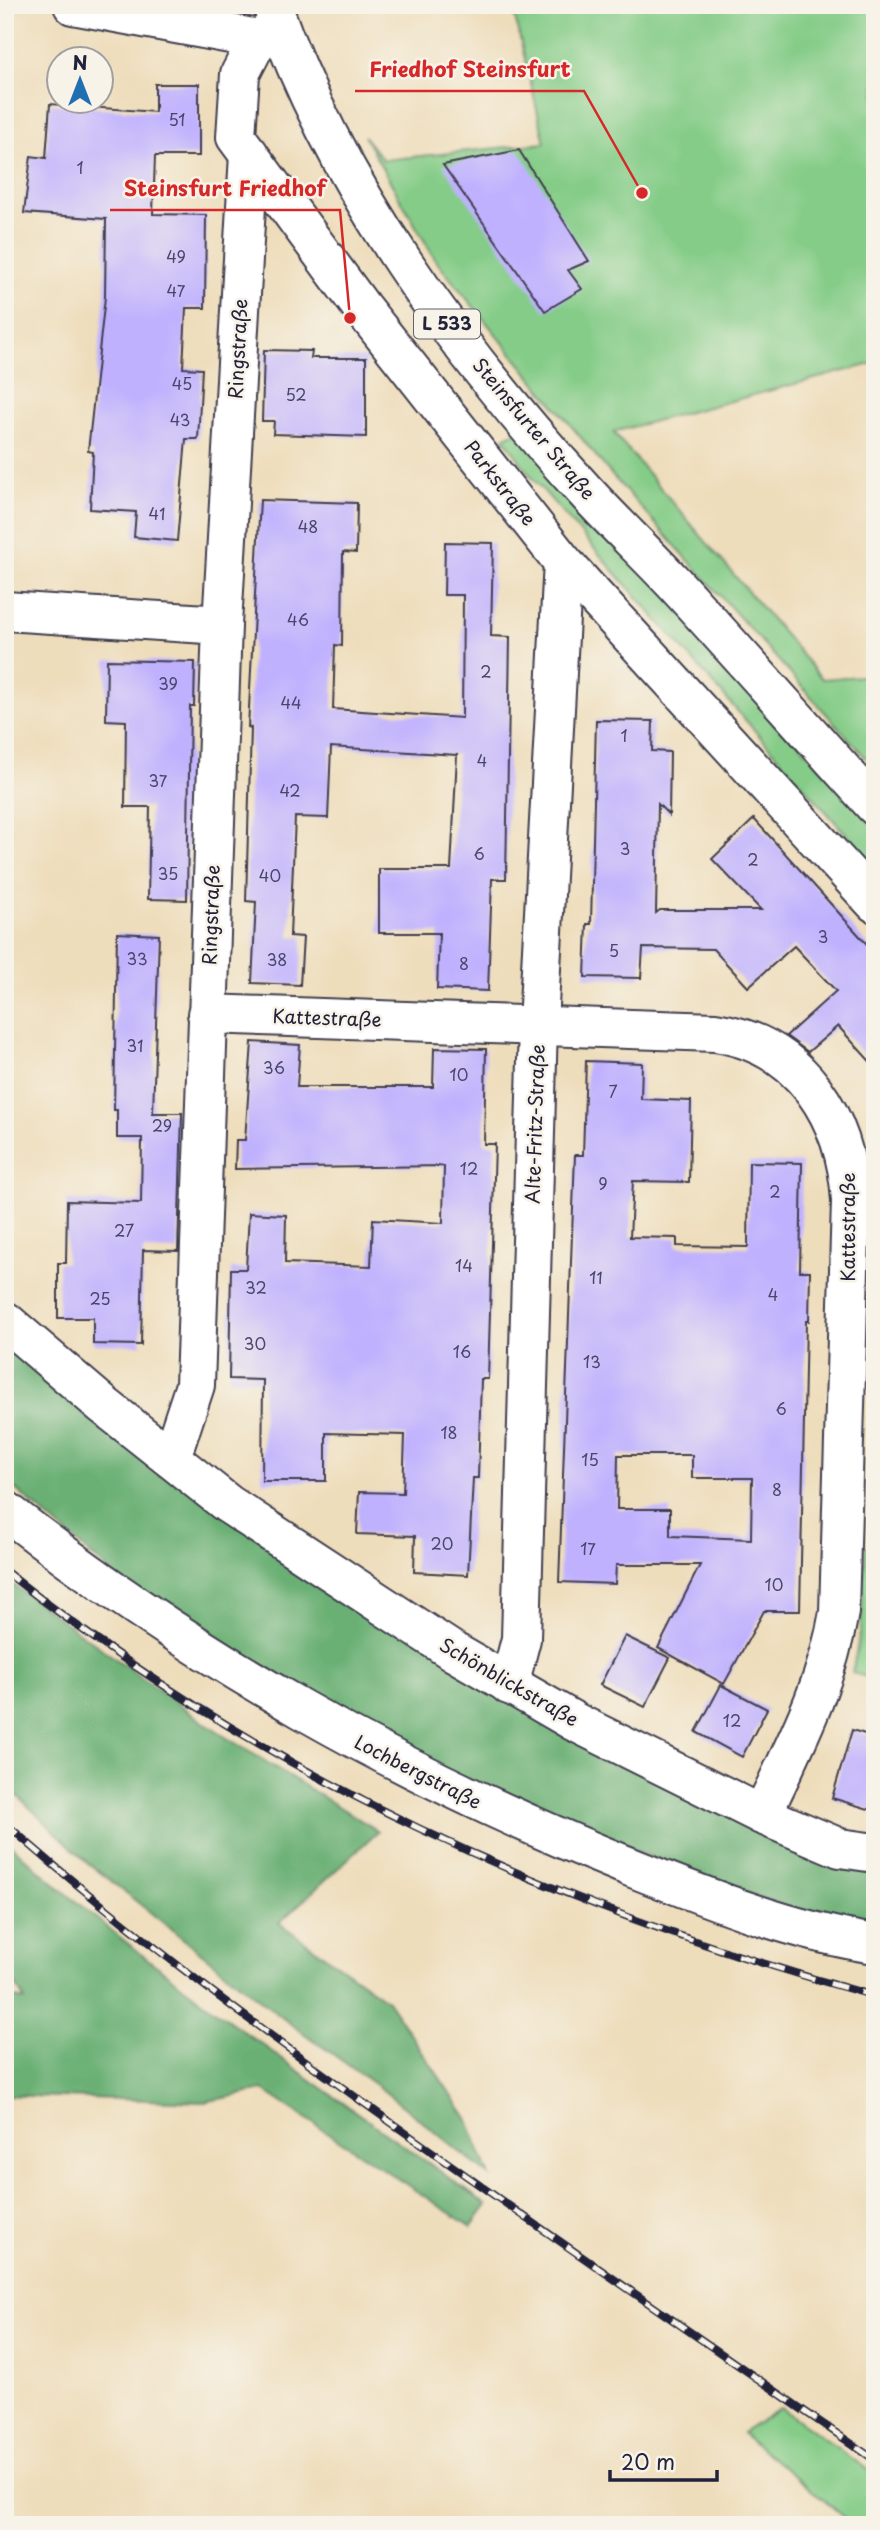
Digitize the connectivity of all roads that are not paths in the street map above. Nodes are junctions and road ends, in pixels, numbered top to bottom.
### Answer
1 (73, 5) edge
2 (270, 23) edge
3 (249, 154) junction
4 (563, 562) junction
5 (5, 611) edge
6 (222, 625) junction
7 (875, 806) edge
8 (875, 903) edge
9 (207, 1014) junction
10 (538, 1024) junction
11 (5, 1321) edge
12 (171, 1458) junction
13 (5, 1510) edge
14 (509, 1685) junction
15 (762, 1815) junction
16 (875, 1853) edge
17 (875, 1944) edge

1 - 2 street
2 - 3 street, Parkstraße
2 - 7 street, Steinsfurter Straße / L 533
3 - 4 street, Parkstraße
3 - 6 street, Ringstraße
4 - 8 street, Parkstraße
4 - 10 street, Alte-Fritz-Straße
5 - 6 street
6 - 9 street, Ringstraße
9 - 10 street, Kattestraße
9 - 12 street, Ringstraße
10 - 14 street, Alte-Fritz-Straße
10 - 15 street, Kattestraße
11 - 12 street
12 - 14 street, Schönblickstraße
13 - 17 street, Lochbergstraße
14 - 15 street, Schönblickstraße
15 - 16 street, Schönblickstraße

